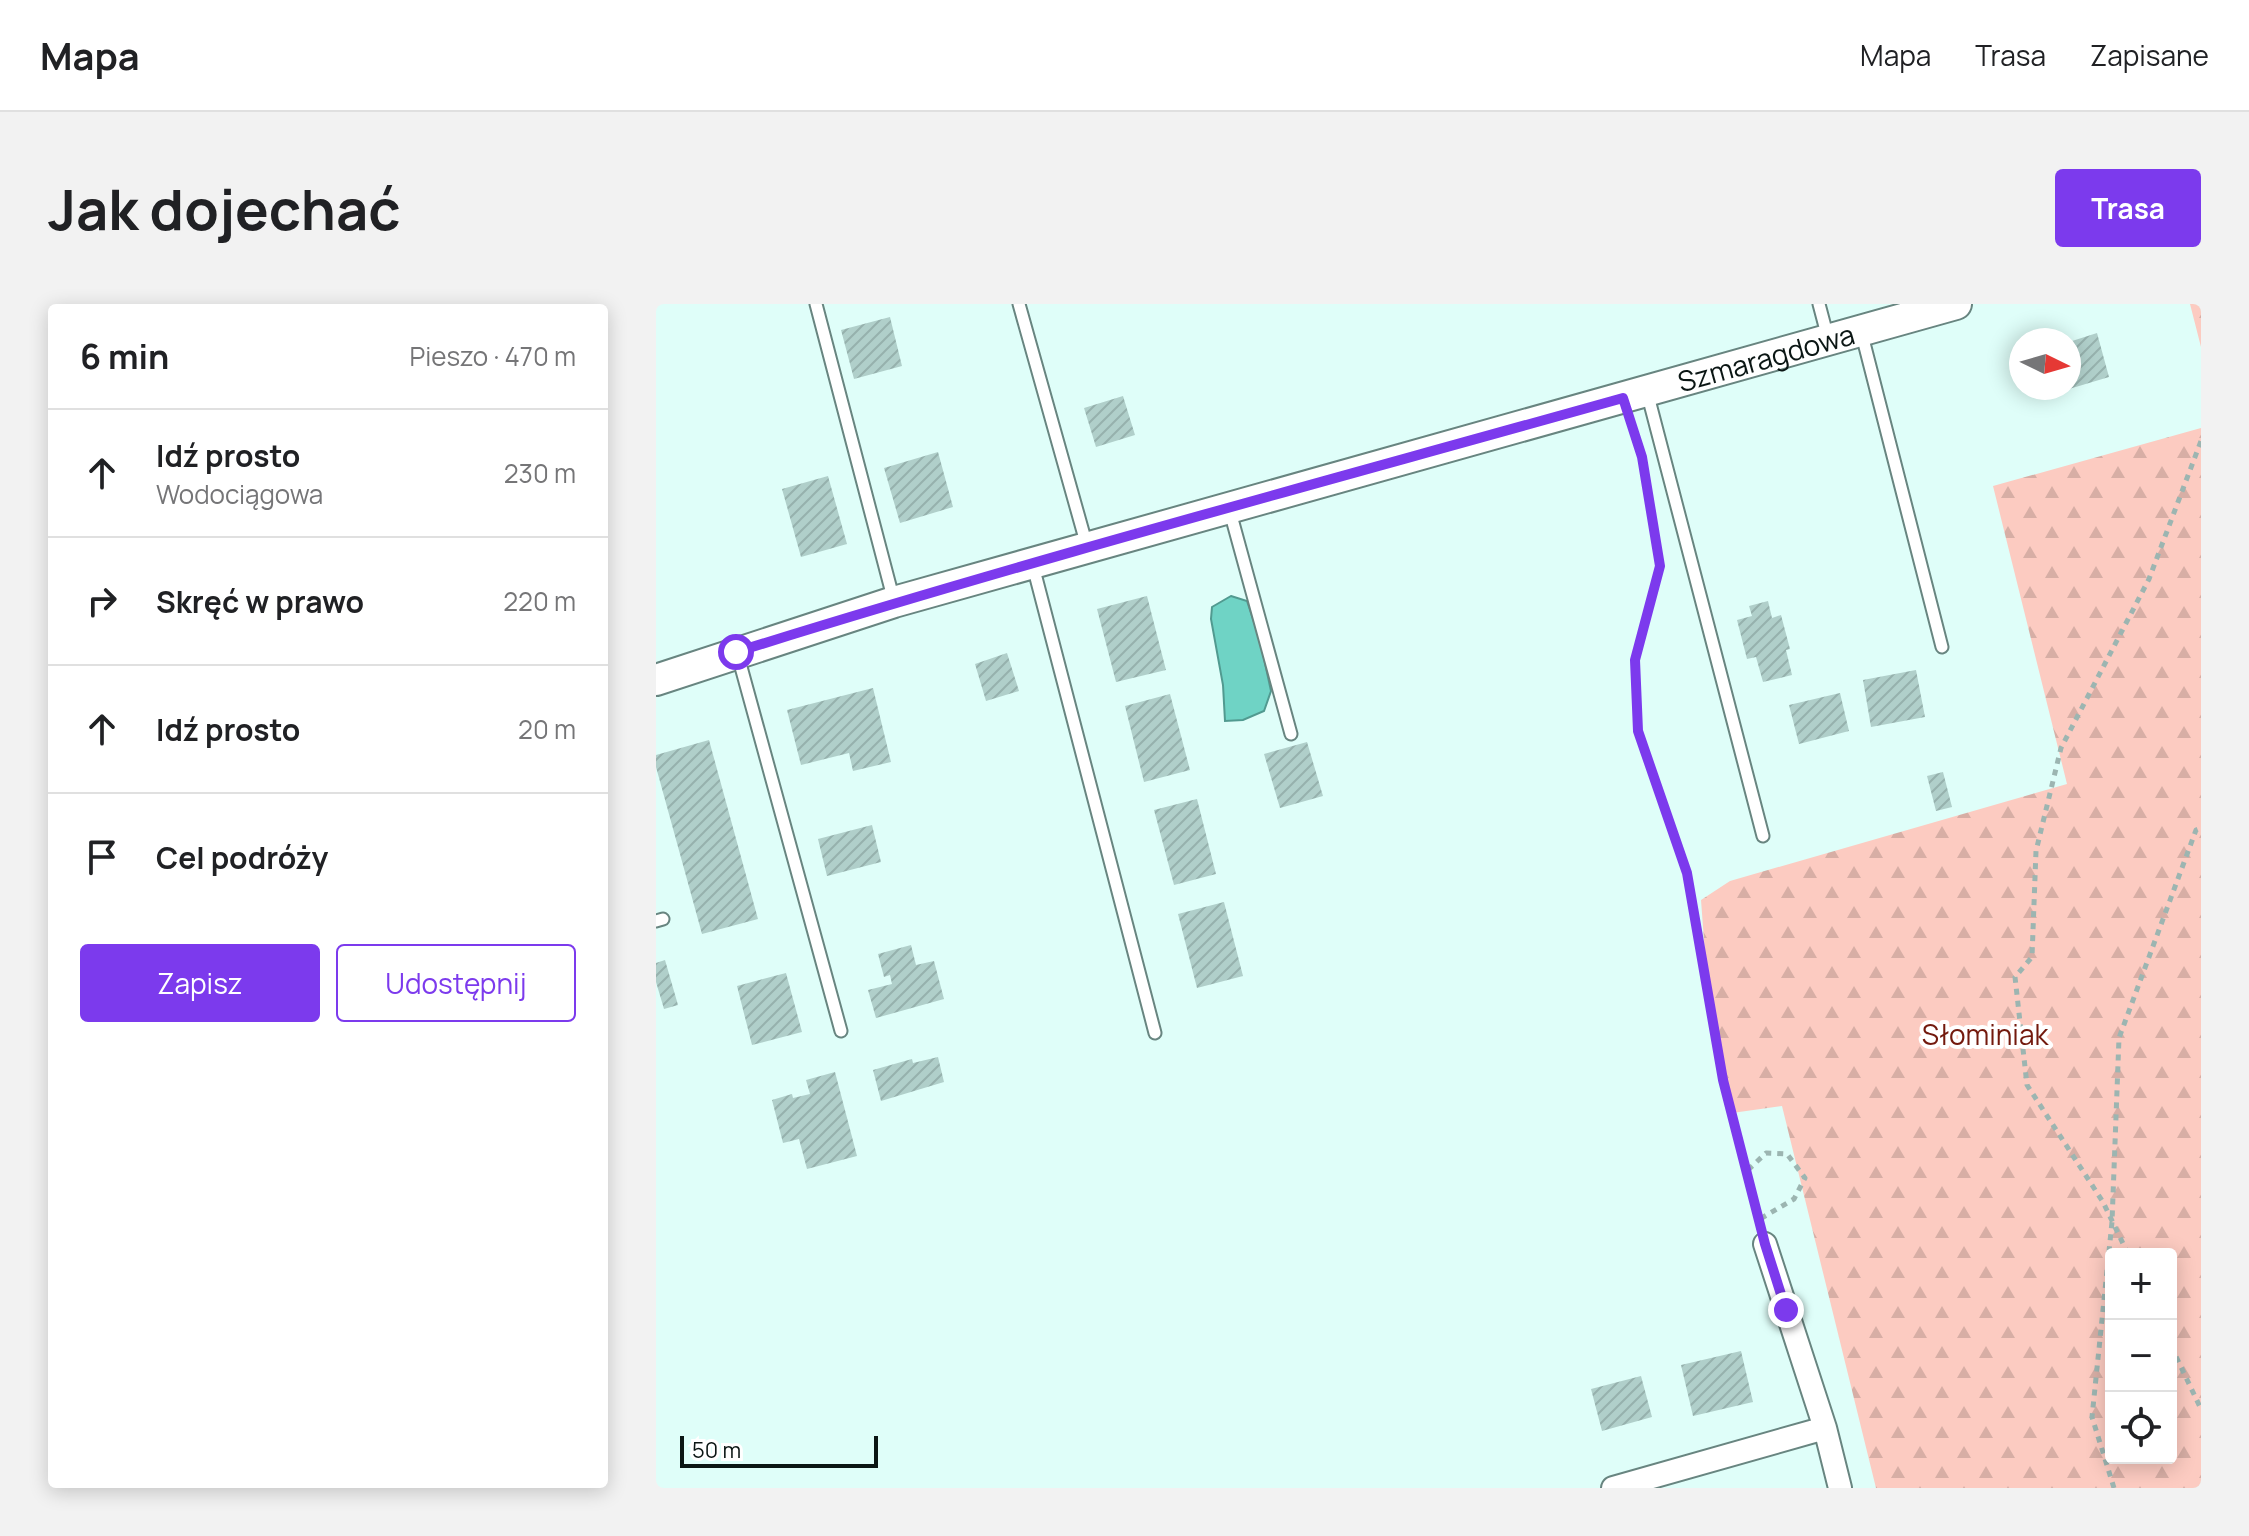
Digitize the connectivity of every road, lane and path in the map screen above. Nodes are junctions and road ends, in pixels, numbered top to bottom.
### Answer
1 (816, 304) edge
2 (1019, 304) edge
3 (1819, 304) edge
4 (1956, 304) edge
5 (1861, 330) junction
6 (1828, 339) junction
7 (1635, 395) junction
8 (2201, 441) edge
9 (1229, 508) junction
10 (1087, 548) junction
11 (1032, 563) junction
12 (894, 602) junction
13 (1942, 647) dead end
14 (736, 652) junction
15 (656, 680) edge
16 (1291, 734) dead end
17 (2201, 828) edge
18 (1763, 836) dead end
19 (841, 1031) dead end
20 (1155, 1033) dead end
21 (1748, 1170) dead end
22 (1759, 1220) junction
23 (2112, 1222) junction
24 (1765, 1244) joint
25 (2125, 1248) edge
26 (2177, 1359) edge
27 (2201, 1409) edge
28 (1825, 1428) junction
29 (1613, 1488) edge
30 (1840, 1488) edge
31 (2114, 1488) edge

1 - 12 lane
2 - 10 lane
3 - 6 lane
4 - 5 street, Szmaragdowa
5 - 6 street, Szmaragdowa
5 - 13 lane
6 - 7 street, Szmaragdowa
7 - 9 street, Szmaragdowa
7 - 18 lane
7 - 22 path
8 - 23 path
9 - 10 street, Szmaragdowa
9 - 16 lane
10 - 11 street, Szmaragdowa
11 - 12 street, Szmaragdowa
11 - 20 lane
12 - 14 street, Szmaragdowa
14 - 15 street, Szmaragdowa
14 - 19 lane
17 - 23 path
21 - 22 path
22 - 24 path
23 - 25 path
23 - 31 path
24 - 28 street
26 - 27 path
28 - 29 street
28 - 30 street

